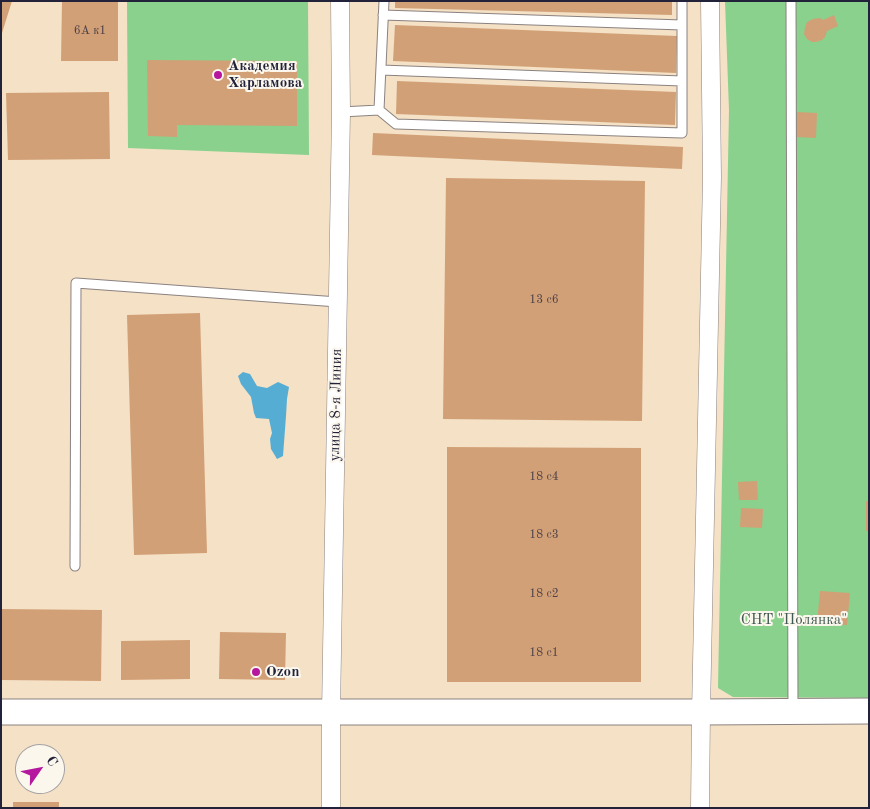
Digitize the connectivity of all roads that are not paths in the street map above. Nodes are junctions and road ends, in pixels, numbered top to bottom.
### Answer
1 (340, 1) edge
2 (384, 1) edge
3 (682, 1) edge
4 (710, 1) edge
5 (791, 1) edge
6 (383, 16) junction
7 (682, 25) junction
8 (381, 70) junction
9 (682, 81) junction
10 (379, 110) junction
11 (341, 112) junction
12 (338, 302) junction
13 (75, 566) dead end
14 (869, 711) edge
15 (1, 712) edge
16 (331, 712) junction
17 (701, 712) junction
18 (793, 712) junction
19 (331, 808) edge
20 (700, 808) edge

1 - 11 street, улица 8-я Линия
2 - 6 lane
3 - 7 lane
4 - 17 street
5 - 18 lane
6 - 7 lane
6 - 8 lane
7 - 9 lane
8 - 9 lane
8 - 10 lane
9 - 10 lane
10 - 11 lane
11 - 12 street, улица 8-я Линия
12 - 13 lane
12 - 16 street, улица 8-я Линия
14 - 18 street
15 - 16 street
16 - 17 street
16 - 19 street, улица 8-я Линия
17 - 18 street
17 - 20 street

